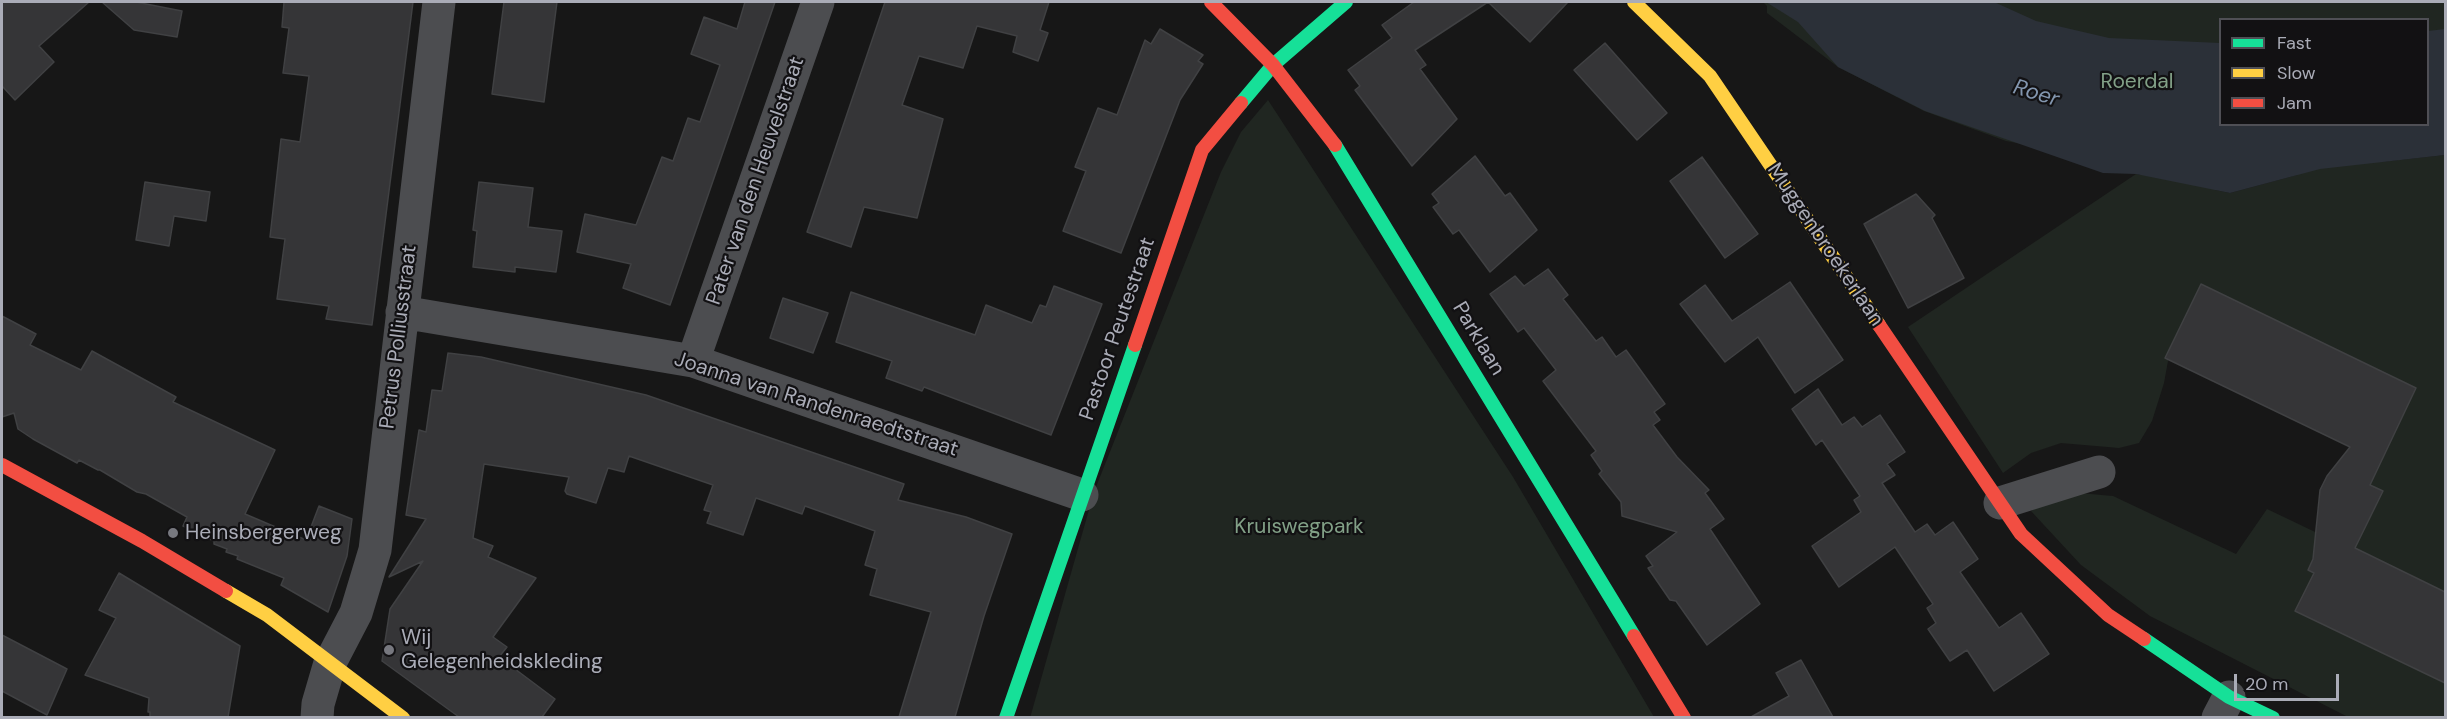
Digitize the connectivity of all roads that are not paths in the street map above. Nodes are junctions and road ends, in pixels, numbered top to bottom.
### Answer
1 (439, 2) edge
2 (818, 2) edge
3 (1211, 2) edge
4 (1346, 2) edge
5 (1634, 2) edge
6 (1273, 65) junction
7 (402, 312) junction
8 (693, 361) junction
9 (2, 465) edge
10 (2098, 471) dead end
11 (1082, 495) junction
12 (2000, 502) junction
13 (330, 663) junction
14 (2223, 707) edge
15 (317, 717) edge
16 (403, 717) edge
17 (1006, 717) edge
18 (1684, 717) edge
19 (2273, 717) edge

1 - 7 street, Petrus Polliusstraat
2 - 8 street, Pater van den Heuvelstraat
3 - 6 street, Parklaan
4 - 6 street, Pastoor Peutestraat
5 - 12 street, Muggenbroekerlaan
6 - 11 street, Pastoor Peutestraat
6 - 18 street, Parklaan
7 - 8 street, Joanna van Randenraedtstraat
7 - 13 street, Petrus Polliusstraat
8 - 11 street, Joanna van Randenraedtstraat
9 - 13 street
10 - 12 street
11 - 17 street, Pastoor Peutestraat
12 - 14 street, Muggenbroekerlaan
13 - 15 street, Petrus Polliusstraat
13 - 16 street
14 - 19 street, Muggenbroekerlaan

